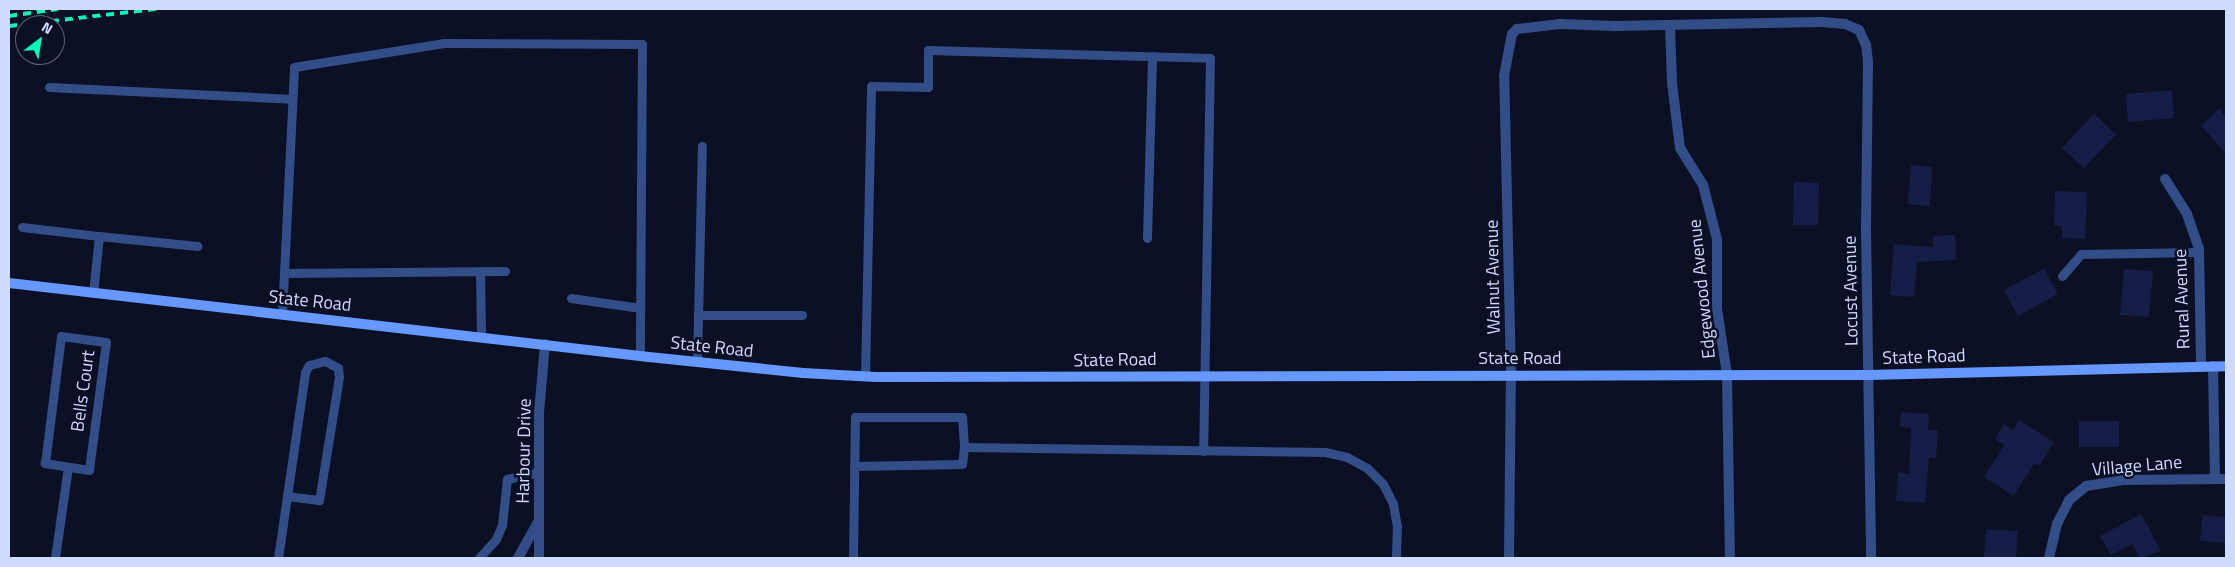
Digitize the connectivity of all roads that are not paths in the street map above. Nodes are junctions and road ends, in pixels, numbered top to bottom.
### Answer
1 (1670, 25) junction
2 (1152, 56) junction
3 (49, 87) dead end
4 (292, 99) junction
5 (702, 146) dead end
6 (2165, 179) dead end
7 (22, 228) dead end
8 (99, 236) junction
9 (1147, 238) dead end
10 (197, 246) dead end
11 (2199, 252) junction
12 (480, 271) junction
13 (505, 271) dead end
14 (284, 273) junction
15 (2062, 276) dead end
16 (9, 283) edge
17 (93, 293) junction
18 (571, 298) dead end
19 (640, 308) junction
20 (282, 314) junction
21 (802, 314) dead end
22 (698, 315) junction
23 (481, 337) junction
24 (545, 344) junction
25 (640, 356) junction
26 (697, 362) junction
27 (2200, 365) junction
28 (2213, 366) junction
29 (2226, 366) edge
30 (1727, 374) junction
31 (1205, 375) junction
32 (1511, 375) junction
33 (1868, 375) junction
34 (865, 376) junction
35 (964, 446) junction
36 (1203, 451) junction
37 (854, 466) junction
38 (68, 467) junction
39 (539, 472) junction
40 (2215, 478) junction
41 (2226, 479) edge
42 (287, 496) junction
43 (540, 519) junction
44 (55, 558) edge
45 (278, 558) edge
46 (479, 558) edge
47 (518, 558) edge
48 (539, 558) edge
49 (853, 558) edge
50 (1396, 558) edge
51 (1509, 558) edge
52 (1730, 558) edge
53 (1871, 558) edge
54 (2049, 558) edge

1 - 30 street, Edgewood Avenue
1 - 32 street, Walnut Avenue
1 - 33 street, Locust Avenue
2 - 9 lane
2 - 31 lane
2 - 34 lane
3 - 4 lane
4 - 14 lane
4 - 19 lane
5 - 22 lane
6 - 11 street, Rural Avenue
7 - 8 lane
8 - 10 lane
8 - 17 lane
11 - 15 lane
11 - 27 street, Rural Avenue
12 - 13 lane
12 - 14 lane
12 - 23 lane
14 - 20 lane
16 - 17 main road, State Road
17 - 20 main road, State Road
18 - 19 lane
19 - 25 lane
20 - 23 main road, State Road
21 - 22 lane
22 - 26 lane
23 - 24 main road, State Road
24 - 25 main road, State Road
24 - 39 street, Harbour Drive
25 - 26 main road, State Road
26 - 34 main road, State Road
27 - 28 main road, State Road
27 - 33 main road, State Road
28 - 29 main road, State Road
28 - 40 street
30 - 32 main road, State Road
30 - 33 main road, State Road
30 - 52 street, Edgewood Avenue
31 - 32 main road, State Road
31 - 34 main road, State Road
31 - 36 lane
32 - 51 street, Walnut Avenue
33 - 53 street, Locust Avenue
35 - 36 lane
35 - 37 lane
35 - 37 lane
36 - 50 lane
37 - 49 lane
38 - 38 lane, Bells Court
38 - 44 lane
39 - 43 street, Harbour Drive
39 - 46 lane
40 - 41 street, Village Lane
40 - 54 street, Village Lane
42 - 42 lane
42 - 45 lane
43 - 47 street
43 - 48 street, Harbour Drive

